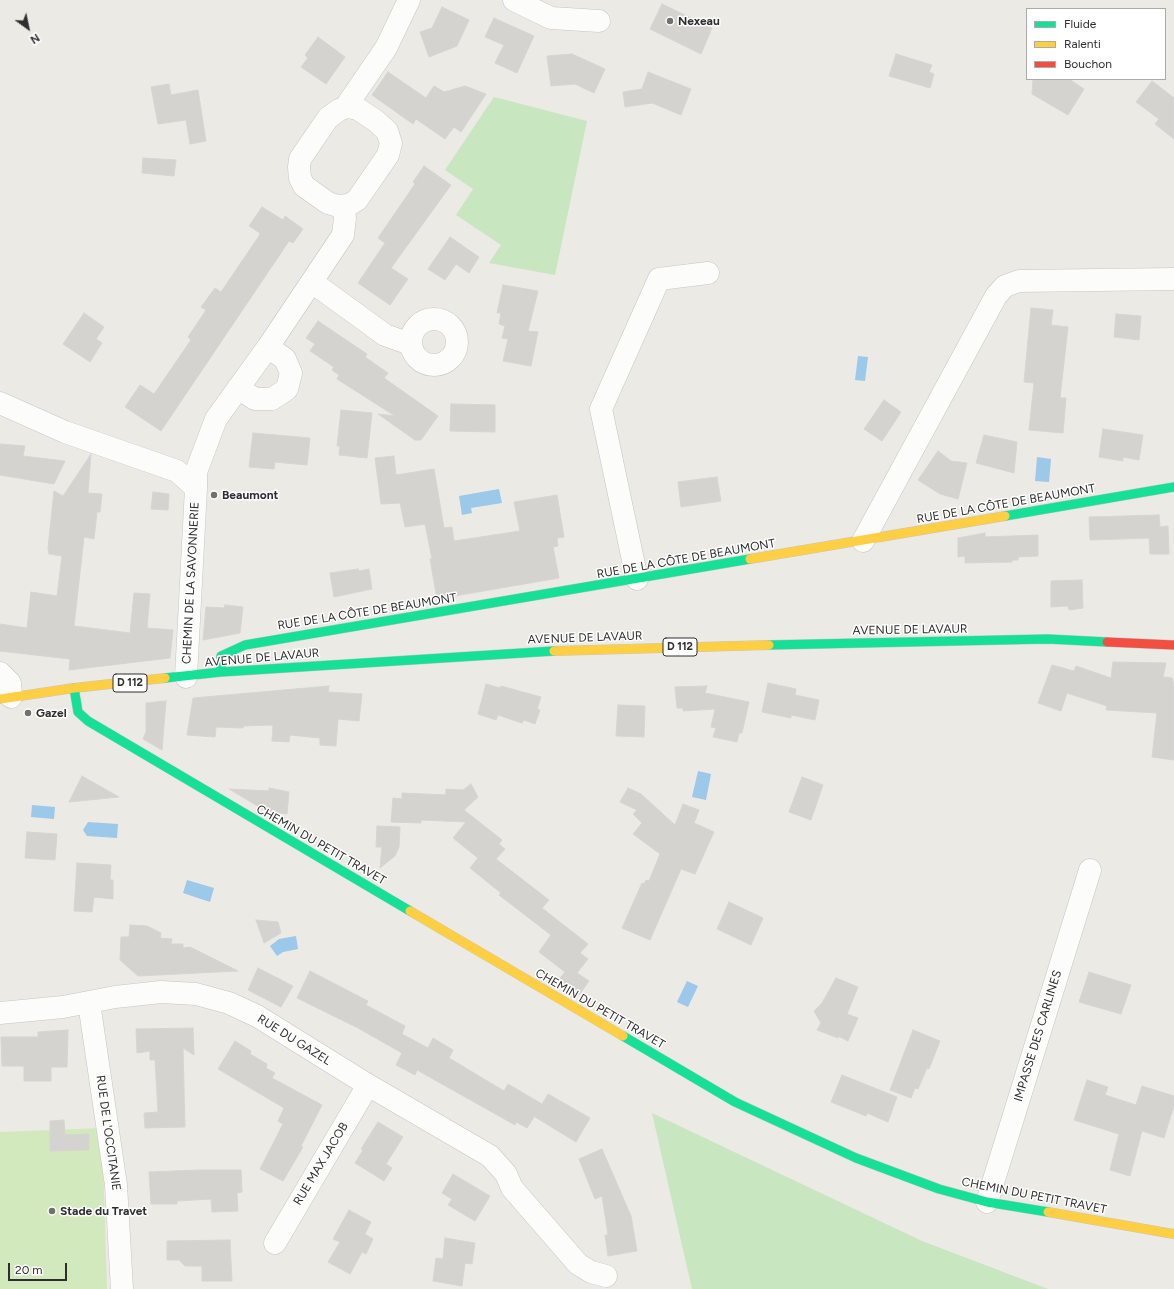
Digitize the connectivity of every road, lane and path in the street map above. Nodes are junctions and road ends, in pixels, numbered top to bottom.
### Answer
1 (409, 0) edge
2 (514, 0) edge
3 (599, 21) dead end
4 (347, 107) junction
5 (343, 206) junction
6 (708, 273) dead end
7 (1174, 279) edge
8 (312, 282) junction
9 (410, 344) dead end
10 (268, 348) junction
11 (238, 388) junction
12 (0, 403) edge
13 (196, 488) junction
14 (1174, 488) edge
15 (863, 541) junction
16 (637, 579) junction
17 (1174, 645) edge
18 (221, 672) junction
19 (0, 673) edge
20 (186, 677) junction
21 (74, 688) junction
22 (6, 698) edge
23 (1090, 870) dead end
24 (89, 1003) junction
25 (0, 1013) edge
26 (368, 1085) junction
27 (987, 1202) junction
28 (1174, 1234) edge
29 (275, 1243) dead end
30 (606, 1276) dead end
31 (122, 1289) edge

1 - 4 street
2 - 3 street
4 - 5 street
4 - 5 street
5 - 8 street
6 - 16 street
7 - 15 street
8 - 9 street
8 - 10 street
10 - 11 street
10 - 11 street
11 - 13 street
12 - 13 street, CHEMIN DE LA SAVONNERIE
13 - 20 street, CHEMIN DE LA SAVONNERIE
14 - 15 street, RUE DE LA CÔTE DE BEAUMONT
15 - 16 street, RUE DE LA CÔTE DE BEAUMONT
16 - 18 street, RUE DE LA CÔTE DE BEAUMONT
17 - 18 street, AVENUE DE LAVAUR / D 112
18 - 20 street, AVENUE DE LAVAUR / D 112
19 - 22 street
20 - 21 street, AVENUE DE LAVAUR / D 112
21 - 22 street, AVENUE DE LAVAUR / D 112
21 - 27 street, CHEMIN DU PETIT TRAVET
23 - 27 street, IMPASSE DES CARLINES
24 - 25 street, RUE DU GAZEL
24 - 26 street, RUE DU GAZEL
24 - 31 street, RUE DE L'OCCITANIE
26 - 29 street, RUE MAX JACOB
26 - 30 street, RUE DU GAZEL
27 - 28 street, CHEMIN DU PETIT TRAVET

